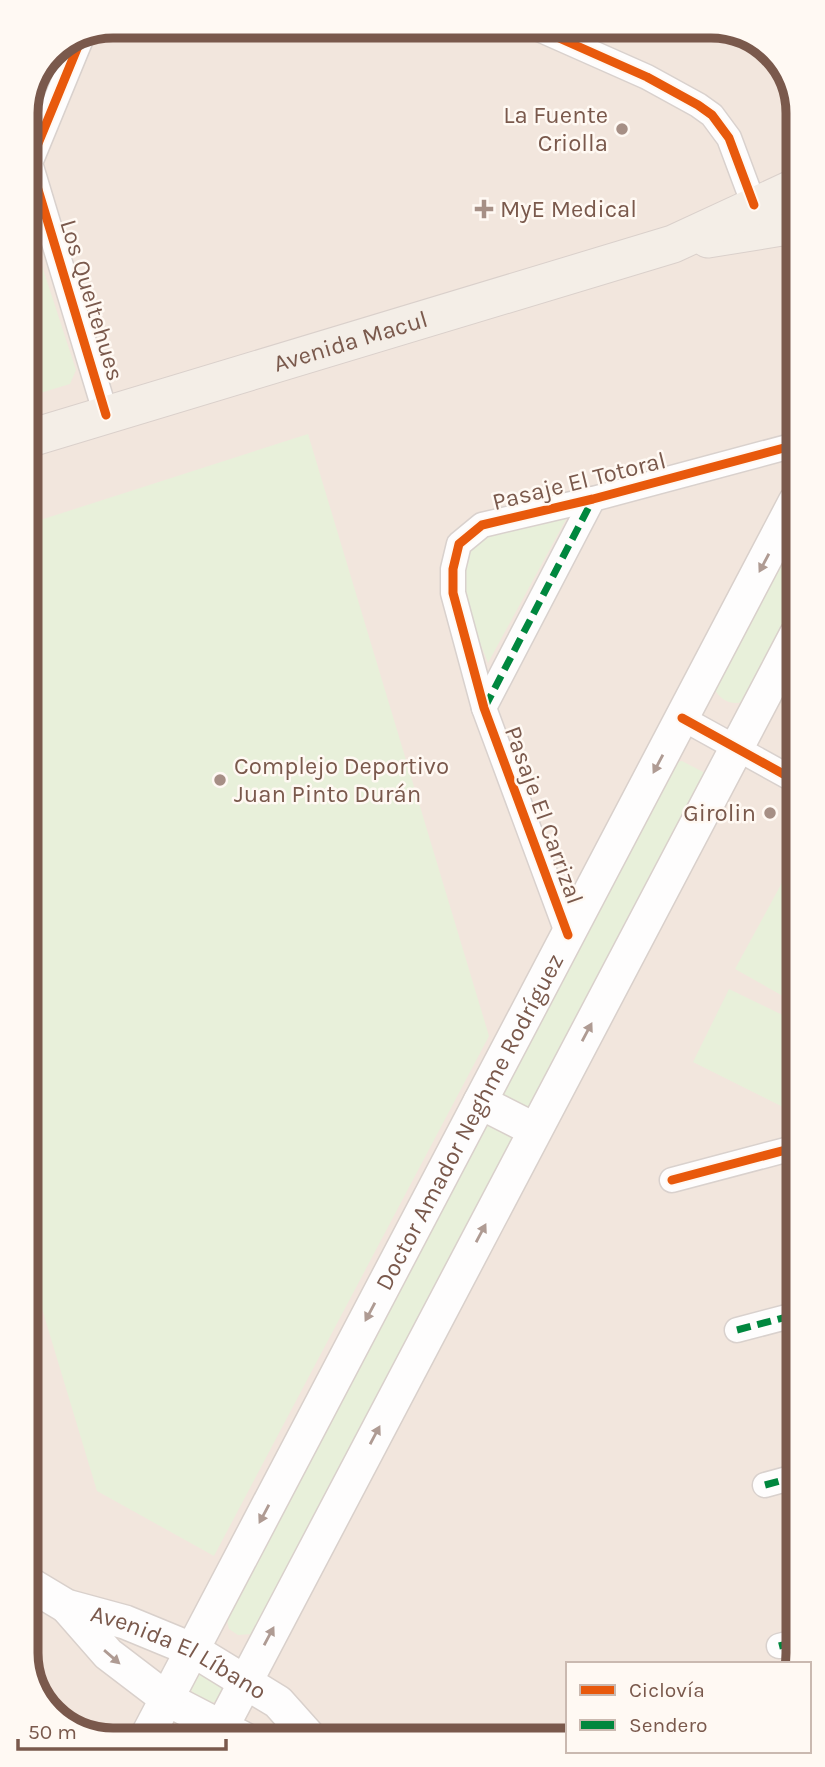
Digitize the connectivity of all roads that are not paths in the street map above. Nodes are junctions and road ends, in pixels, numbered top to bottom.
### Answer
1 (561, 39) edge
2 (77, 48) edge
3 (39, 138) edge
4 (786, 191) edge
5 (39, 199) edge
6 (754, 205) junction
7 (786, 226) edge
8 (673, 244) junction
9 (106, 415) junction
10 (39, 435) edge
11 (786, 447) edge
12 (593, 499) junction
13 (786, 519) edge
14 (786, 654) edge
15 (484, 708) junction
16 (682, 718) junction
17 (736, 748) junction
18 (786, 776) edge
19 (568, 936) junction
20 (480, 1102) junction
21 (535, 1130) junction
22 (786, 1150) edge
23 (672, 1180) dead end
24 (786, 1317) edge
25 (737, 1330) dead end
26 (786, 1479) edge
27 (765, 1485) dead end
28 (38, 1589) edge
29 (66, 1606) junction
30 (192, 1650) junction
31 (245, 1681) junction
32 (167, 1699) junction
33 (151, 1728) edge
34 (214, 1728) edge
35 (230, 1728) edge
36 (301, 1728) edge

1 - 6 street
2 - 3 street, Los Queltehues
4 - 6 main road, Avenida Macul
5 - 9 street, Los Queltehues
6 - 8 main road, Avenida Macul
7 - 8 main road, Avenida Macul
8 - 9 main road, Avenida Macul
9 - 10 main road, Avenida Macul
11 - 12 street, Pasaje El Totoral
12 - 15 street, Pasaje El Carrizal
12 - 15 street, Pasaje El Totoral
13 -> 16 main road, Doctor Amador Neghme Rodríguez
14 - 17 main road
15 - 19 street, Pasaje El Carrizal
16 - 17 street
16 -> 19 main road, Doctor Amador Neghme Rodríguez
17 - 18 street
21 -> 17 main road
19 - 20 main road, Doctor Amador Neghme Rodríguez
20 - 21 main road
20 -> 30 main road, Doctor Amador Neghme Rodríguez
31 -> 21 main road
22 - 23 street
24 - 25 street
26 - 27 street
28 - 29 main road, Avenida El Líbano
29 - 30 main road, Avenida El Líbano
29 -> 32 main road, Avenida El Líbano
30 - 31 main road, Avenida El Líbano
30 - 32 main road, Doctor Amador Neghme Rodríguez
31 - 35 main road
31 - 36 main road, Avenida El Líbano
32 - 33 main road, Doctor Amador Neghme Rodríguez
32 - 34 main road, Avenida El Líbano

